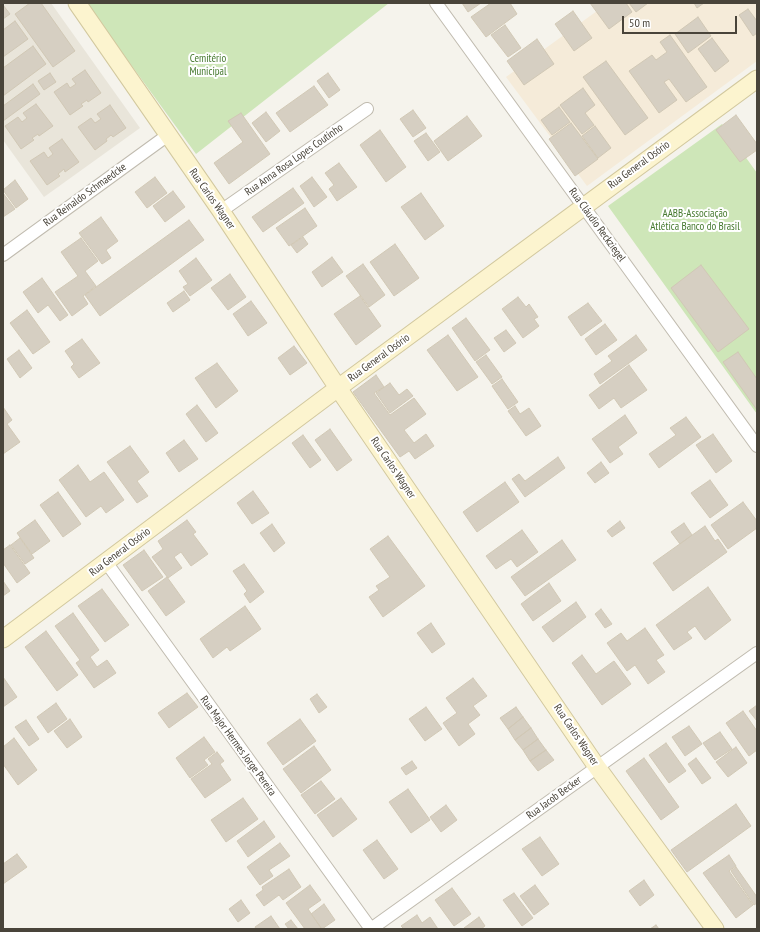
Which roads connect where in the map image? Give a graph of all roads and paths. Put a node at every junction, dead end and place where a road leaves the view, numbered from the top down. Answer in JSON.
{"nodes":[{"id":1,"x":77,"y":3,"type":"edge"},
{"id":2,"x":436,"y":3,"type":"edge"},
{"id":3,"x":757,"y":79,"type":"edge"},
{"id":4,"x":368,"y":108,"type":"dead end"},
{"id":5,"x":168,"y":135,"type":"junction"},
{"id":6,"x":583,"y":206,"type":"junction"},
{"id":7,"x":221,"y":211,"type":"junction"},
{"id":8,"x":3,"y":255,"type":"edge"},
{"id":9,"x":338,"y":388,"type":"junction"},
{"id":10,"x":757,"y":446,"type":"edge"},
{"id":11,"x":106,"y":562,"type":"junction"},
{"id":12,"x":3,"y":639,"type":"edge"},
{"id":13,"x":757,"y":653,"type":"edge"},
{"id":14,"x":597,"y":766,"type":"junction"},
{"id":15,"x":371,"y":929,"type":"edge"},
{"id":16,"x":715,"y":929,"type":"edge"}],
"edges":[{"from":1,"to":5,"type":"main road","name":"Rua Carlos Wagner"},
{"from":2,"to":6,"type":"street","name":"Rua Cláudio Reckziegel"},
{"from":3,"to":6,"type":"main road","name":"Rua General Osório"},
{"from":4,"to":7,"type":"street","name":"Rua Anna Rosa Lopes Coutinho"},
{"from":5,"to":7,"type":"main road","name":"Rua Carlos Wagner"},
{"from":5,"to":8,"type":"street","name":"Rua Reinaldo Schmaedcke"},
{"from":6,"to":9,"type":"main road","name":"Rua General Osório"},
{"from":6,"to":10,"type":"street","name":"Rua Cláudio Reckziegel"},
{"from":7,"to":9,"type":"main road","name":"Rua Carlos Wagner"},
{"from":9,"to":11,"type":"main road","name":"Rua General Osório"},
{"from":9,"to":14,"type":"main road","name":"Rua Carlos Wagner"},
{"from":11,"to":12,"type":"main road","name":"Rua General Osório"},
{"from":11,"to":15,"type":"street","name":"Rua Major Hermes Jorge Pereira"},
{"from":13,"to":14,"type":"street","name":"Rua Jacob Becker"},
{"from":14,"to":15,"type":"street","name":"Rua Jacob Becker"},
{"from":14,"to":16,"type":"main road","name":"Rua Carlos Wagner"}]}
